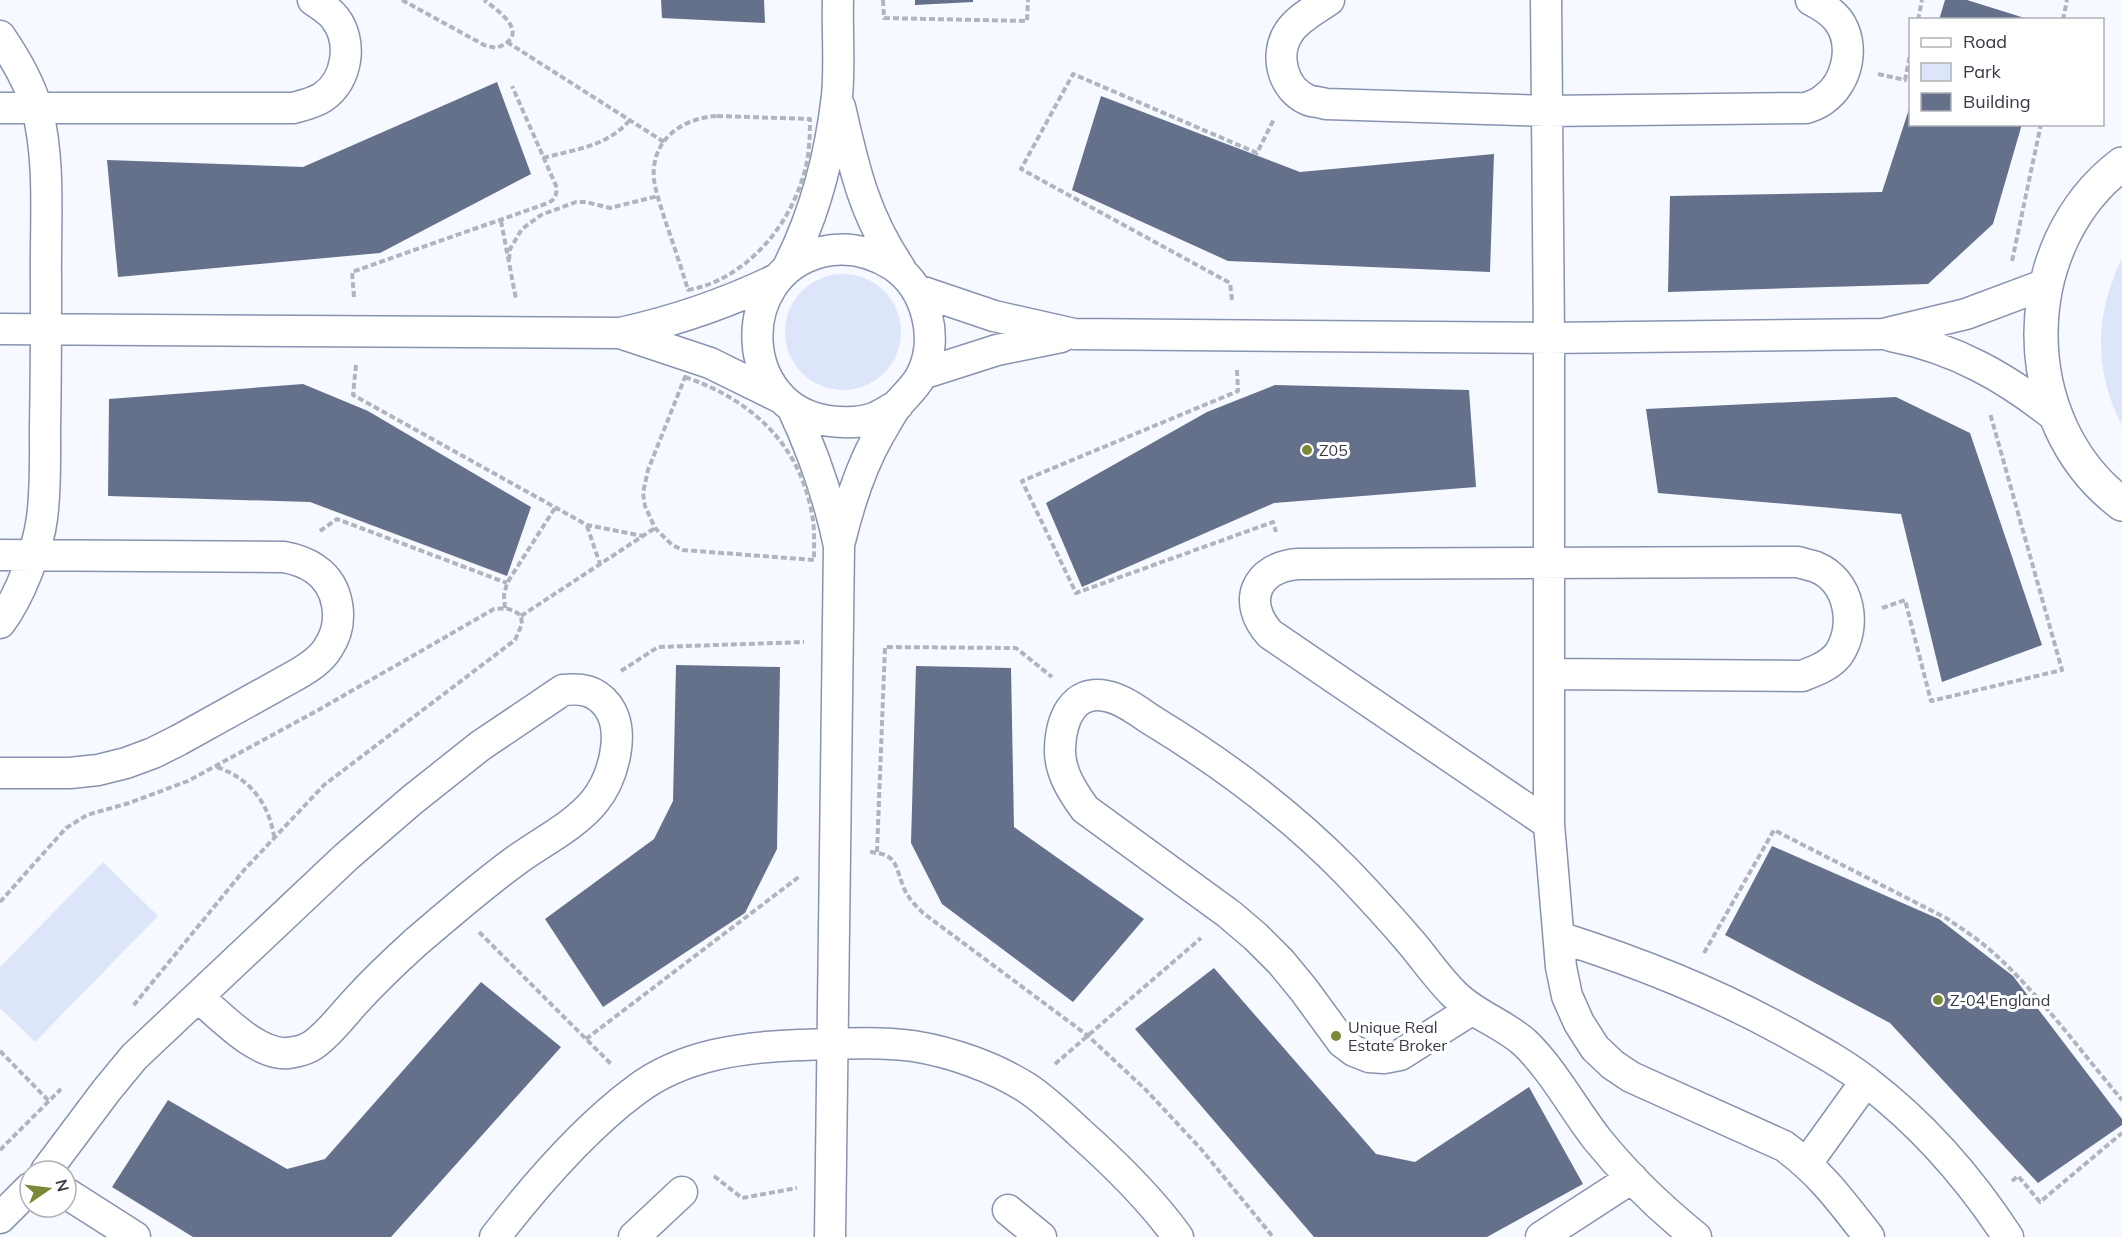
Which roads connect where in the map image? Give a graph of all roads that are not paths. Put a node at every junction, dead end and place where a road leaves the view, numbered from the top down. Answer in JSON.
{"nodes":[{"id":1,"x":313,"y":0,"type":"edge"},
{"id":2,"x":838,"y":0,"type":"edge"},
{"id":3,"x":1329,"y":0,"type":"edge"},
{"id":4,"x":1545,"y":0,"type":"edge"},
{"id":5,"x":1811,"y":0,"type":"edge"},
{"id":6,"x":0,"y":36,"type":"edge"},
{"id":7,"x":837,"y":95,"type":"junction"},
{"id":8,"x":0,"y":108,"type":"edge"},
{"id":9,"x":37,"y":108,"type":"junction"},
{"id":10,"x":1546,"y":111,"type":"junction"},
{"id":11,"x":2122,"y":164,"type":"edge"},
{"id":12,"x":782,"y":273,"type":"junction"},
{"id":13,"x":910,"y":281,"type":"junction"},
{"id":14,"x":2046,"y":284,"type":"junction"},
{"id":15,"x":0,"y":329,"type":"edge"},
{"id":16,"x":46,"y":329,"type":"junction"},
{"id":17,"x":620,"y":333,"type":"junction"},
{"id":18,"x":1074,"y":334,"type":"junction"},
{"id":19,"x":1883,"y":334,"type":"junction"},
{"id":20,"x":1549,"y":338,"type":"junction"},
{"id":21,"x":922,"y":374,"type":"junction"},
{"id":22,"x":788,"y":403,"type":"junction"},
{"id":23,"x":898,"y":405,"type":"junction"},
{"id":24,"x":2057,"y":418,"type":"junction"},
{"id":25,"x":2122,"y":504,"type":"edge"},
{"id":26,"x":839,"y":546,"type":"junction"},
{"id":27,"x":32,"y":554,"type":"junction"},
{"id":28,"x":0,"y":555,"type":"edge"},
{"id":29,"x":1549,"y":562,"type":"junction"},
{"id":30,"x":0,"y":623,"type":"edge"},
{"id":31,"x":1549,"y":674,"type":"junction"},
{"id":32,"x":0,"y":773,"type":"edge"},
{"id":33,"x":1549,"y":824,"type":"junction"},
{"id":34,"x":1559,"y":937,"type":"junction"},
{"id":35,"x":198,"y":997,"type":"junction"},
{"id":36,"x":1471,"y":1010,"type":"junction"},
{"id":37,"x":832,"y":1044,"type":"junction"},
{"id":38,"x":1866,"y":1081,"type":"junction"},
{"id":39,"x":55,"y":1159,"type":"edge"},
{"id":40,"x":1807,"y":1163,"type":"junction"},
{"id":41,"x":1632,"y":1178,"type":"junction"},
{"id":42,"x":682,"y":1192,"type":"road end"},
{"id":43,"x":18,"y":1200,"type":"edge"},
{"id":44,"x":78,"y":1201,"type":"edge"},
{"id":45,"x":1008,"y":1210,"type":"dead end"},
{"id":46,"x":0,"y":1218,"type":"edge"},
{"id":47,"x":135,"y":1237,"type":"edge"},
{"id":48,"x":495,"y":1237,"type":"edge"},
{"id":49,"x":634,"y":1237,"type":"edge"},
{"id":50,"x":830,"y":1237,"type":"edge"},
{"id":51,"x":1041,"y":1237,"type":"edge"},
{"id":52,"x":1178,"y":1237,"type":"edge"},
{"id":53,"x":1541,"y":1237,"type":"edge"},
{"id":54,"x":1696,"y":1237,"type":"edge"},
{"id":55,"x":1869,"y":1237,"type":"edge"},
{"id":56,"x":2008,"y":1237,"type":"edge"}],
"edges":[{"from":1,"to":9,"type":"street"},
{"from":2,"to":7,"type":"street"},
{"from":3,"to":10,"type":"street"},
{"from":4,"to":10,"type":"street"},
{"from":5,"to":10,"type":"street"},
{"from":6,"to":9,"type":"street"},
{"from":7,"to":12,"type":"street"},
{"from":7,"to":13,"type":"street"},
{"from":8,"to":9,"type":"street"},
{"from":9,"to":16,"type":"street"},
{"from":10,"to":20,"type":"street"},
{"from":11,"to":14,"type":"street"},
{"from":12,"to":13,"type":"street"},
{"from":12,"to":17,"type":"street"},
{"from":12,"to":22,"type":"street"},
{"from":13,"to":18,"type":"street"},
{"from":13,"to":21,"type":"street"},
{"from":14,"to":19,"type":"street"},
{"from":14,"to":24,"type":"street"},
{"from":15,"to":16,"type":"street"},
{"from":16,"to":17,"type":"street"},
{"from":16,"to":27,"type":"street"},
{"from":17,"to":22,"type":"street"},
{"from":18,"to":20,"type":"street"},
{"from":18,"to":21,"type":"street"},
{"from":19,"to":20,"type":"street"},
{"from":19,"to":24,"type":"street"},
{"from":20,"to":29,"type":"street"},
{"from":21,"to":23,"type":"street"},
{"from":22,"to":23,"type":"street"},
{"from":22,"to":26,"type":"street"},
{"from":23,"to":26,"type":"street"},
{"from":24,"to":25,"type":"street"},
{"from":26,"to":37,"type":"street"},
{"from":27,"to":28,"type":"street"},
{"from":27,"to":30,"type":"street"},
{"from":27,"to":32,"type":"street"},
{"from":29,"to":31,"type":"street"},
{"from":29,"to":31,"type":"street"},
{"from":29,"to":33,"type":"street"},
{"from":31,"to":33,"type":"street"},
{"from":33,"to":34,"type":"street"},
{"from":34,"to":38,"type":"street"},
{"from":34,"to":40,"type":"street"},
{"from":35,"to":35,"type":"street"},
{"from":35,"to":39,"type":"street"},
{"from":36,"to":36,"type":"street"},
{"from":36,"to":41,"type":"street"},
{"from":37,"to":48,"type":"street"},
{"from":37,"to":50,"type":"street"},
{"from":37,"to":52,"type":"street"},
{"from":38,"to":40,"type":"street"},
{"from":38,"to":56,"type":"street"},
{"from":40,"to":55,"type":"street"},
{"from":41,"to":53,"type":"street"},
{"from":41,"to":54,"type":"street"},
{"from":42,"to":49,"type":"street"},
{"from":43,"to":46,"type":"street"},
{"from":44,"to":47,"type":"street"},
{"from":45,"to":51,"type":"street"}]}
